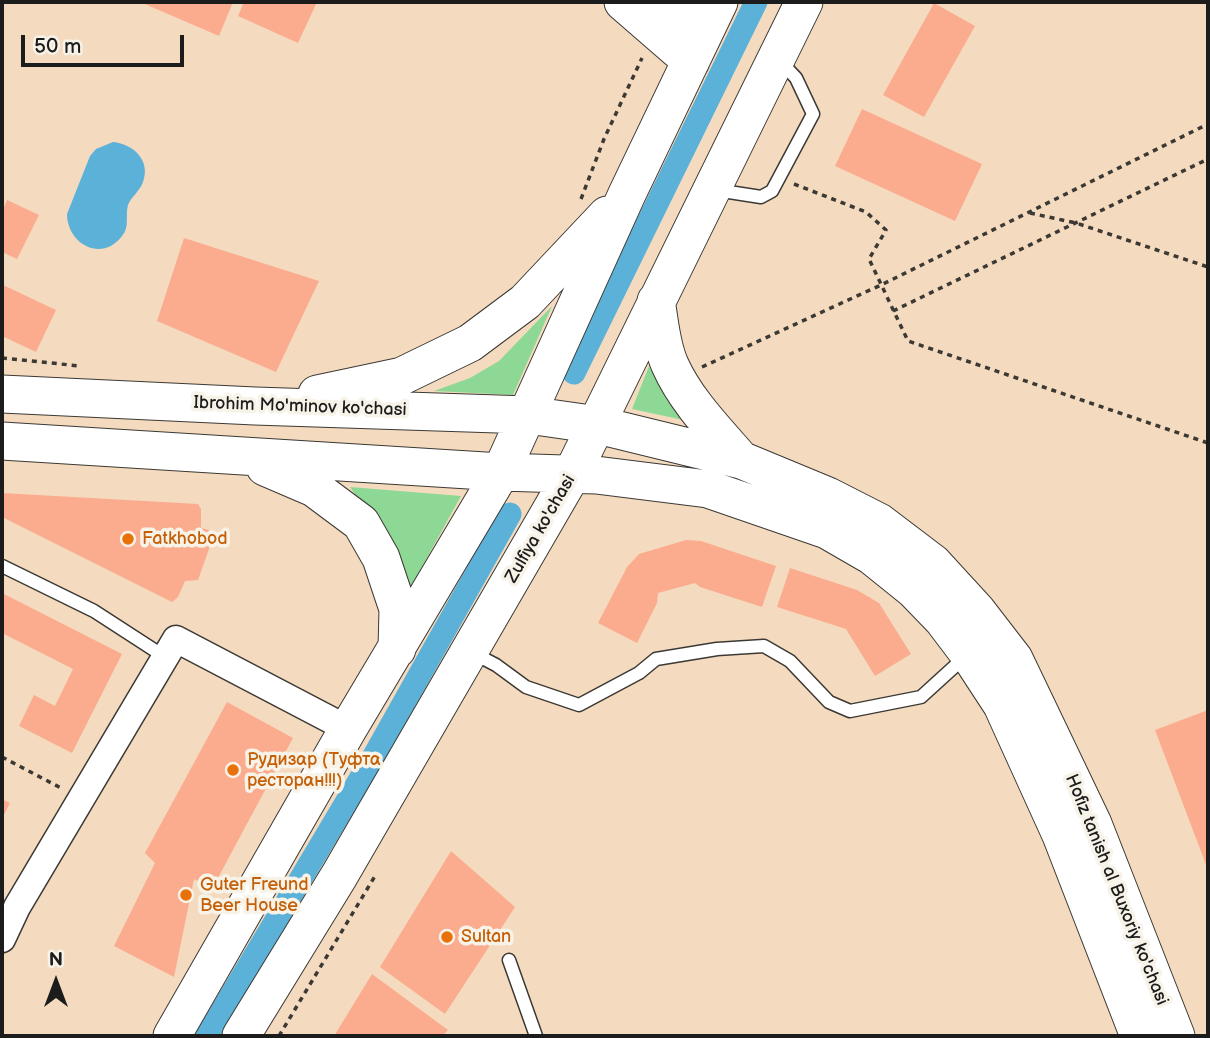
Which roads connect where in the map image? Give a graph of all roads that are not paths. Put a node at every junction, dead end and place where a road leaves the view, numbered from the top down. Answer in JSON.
{"nodes":[{"id":1,"x":623,"y":2,"type":"edge"},
{"id":2,"x":804,"y":2,"type":"edge"},
{"id":3,"x":663,"y":15,"type":"edge"},
{"id":4,"x":705,"y":32,"type":"edge"},
{"id":5,"x":777,"y":58,"type":"junction"},
{"id":6,"x":712,"y":189,"type":"junction"},
{"id":7,"x":627,"y":194,"type":"junction"},
{"id":8,"x":656,"y":301,"type":"junction"},
{"id":9,"x":2,"y":394,"type":"edge"},
{"id":10,"x":255,"y":406,"type":"junction"},
{"id":11,"x":528,"y":415,"type":"junction"},
{"id":12,"x":598,"y":425,"type":"junction"},
{"id":13,"x":2,"y":442,"type":"edge"},
{"id":14,"x":239,"y":455,"type":"junction"},
{"id":15,"x":741,"y":460,"type":"junction"},
{"id":16,"x":501,"y":472,"type":"junction"},
{"id":17,"x":572,"y":474,"type":"junction"},
{"id":18,"x":2,"y":566,"type":"edge"},
{"id":19,"x":397,"y":651,"type":"junction"},
{"id":20,"x":470,"y":652,"type":"junction"},
{"id":21,"x":968,"y":653,"type":"junction"},
{"id":22,"x":165,"y":657,"type":"junction"},
{"id":23,"x":348,"y":729,"type":"junction"},
{"id":24,"x":9,"y":903,"type":"edge"},
{"id":25,"x":2,"y":939,"type":"edge"},
{"id":26,"x":509,"y":960,"type":"dead end"},
{"id":27,"x":172,"y":1036,"type":"edge"},
{"id":28,"x":240,"y":1036,"type":"edge"},
{"id":29,"x":536,"y":1036,"type":"edge"},
{"id":30,"x":1139,"y":1036,"type":"edge"},
{"id":31,"x":1176,"y":1036,"type":"edge"}],
"edges":[{"from":1,"to":3,"type":"main road"},
{"from":2,"to":5,"type":"main road","name":"Zulfiya ko'chasi"},
{"from":3,"to":4,"type":"main road"},
{"from":4,"to":7,"type":"main road"},
{"from":5,"to":6,"type":"main road","name":"Zulfiya ko'chasi"},
{"from":5,"to":6,"type":"lane"},
{"from":6,"to":8,"type":"main road","name":"Zulfiya ko'chasi"},
{"from":7,"to":10,"type":"main road"},
{"from":7,"to":11,"type":"main road"},
{"from":8,"to":12,"type":"main road","name":"Zulfiya ko'chasi"},
{"from":8,"to":15,"type":"main road"},
{"from":9,"to":10,"type":"main road","name":"Ibrohim Mo'minov ko'chasi"},
{"from":10,"to":11,"type":"main road","name":"Ibrohim Mo'minov ko'chasi"},
{"from":11,"to":12,"type":"main road","name":"Ibrohim Mo'minov ko'chasi"},
{"from":11,"to":16,"type":"main road"},
{"from":12,"to":15,"type":"main road","name":"Hofiz tanish al Buxoriy ko'chasi"},
{"from":12,"to":17,"type":"main road","name":"Zulfiya ko'chasi"},
{"from":13,"to":14,"type":"main road"},
{"from":14,"to":16,"type":"main road"},
{"from":14,"to":19,"type":"main road"},
{"from":15,"to":31,"type":"main road","name":"Hofiz tanish al Buxoriy ko'chasi"},
{"from":16,"to":17,"type":"main road"},
{"from":16,"to":19,"type":"main road"},
{"from":17,"to":20,"type":"main road","name":"Zulfiya ko'chasi"},
{"from":17,"to":21,"type":"main road","name":"Hofiz tanish al Buxoriy ko'chasi"},
{"from":18,"to":22,"type":"lane"},
{"from":19,"to":23,"type":"main road"},
{"from":20,"to":21,"type":"lane"},
{"from":20,"to":28,"type":"main road","name":"Zulfiya ko'chasi"},
{"from":21,"to":30,"type":"main road","name":"Hofiz tanish al Buxoriy ko'chasi"},
{"from":22,"to":23,"type":"street"},
{"from":22,"to":24,"type":"street"},
{"from":23,"to":27,"type":"main road"},
{"from":24,"to":25,"type":"street"},
{"from":26,"to":29,"type":"lane"}]}
